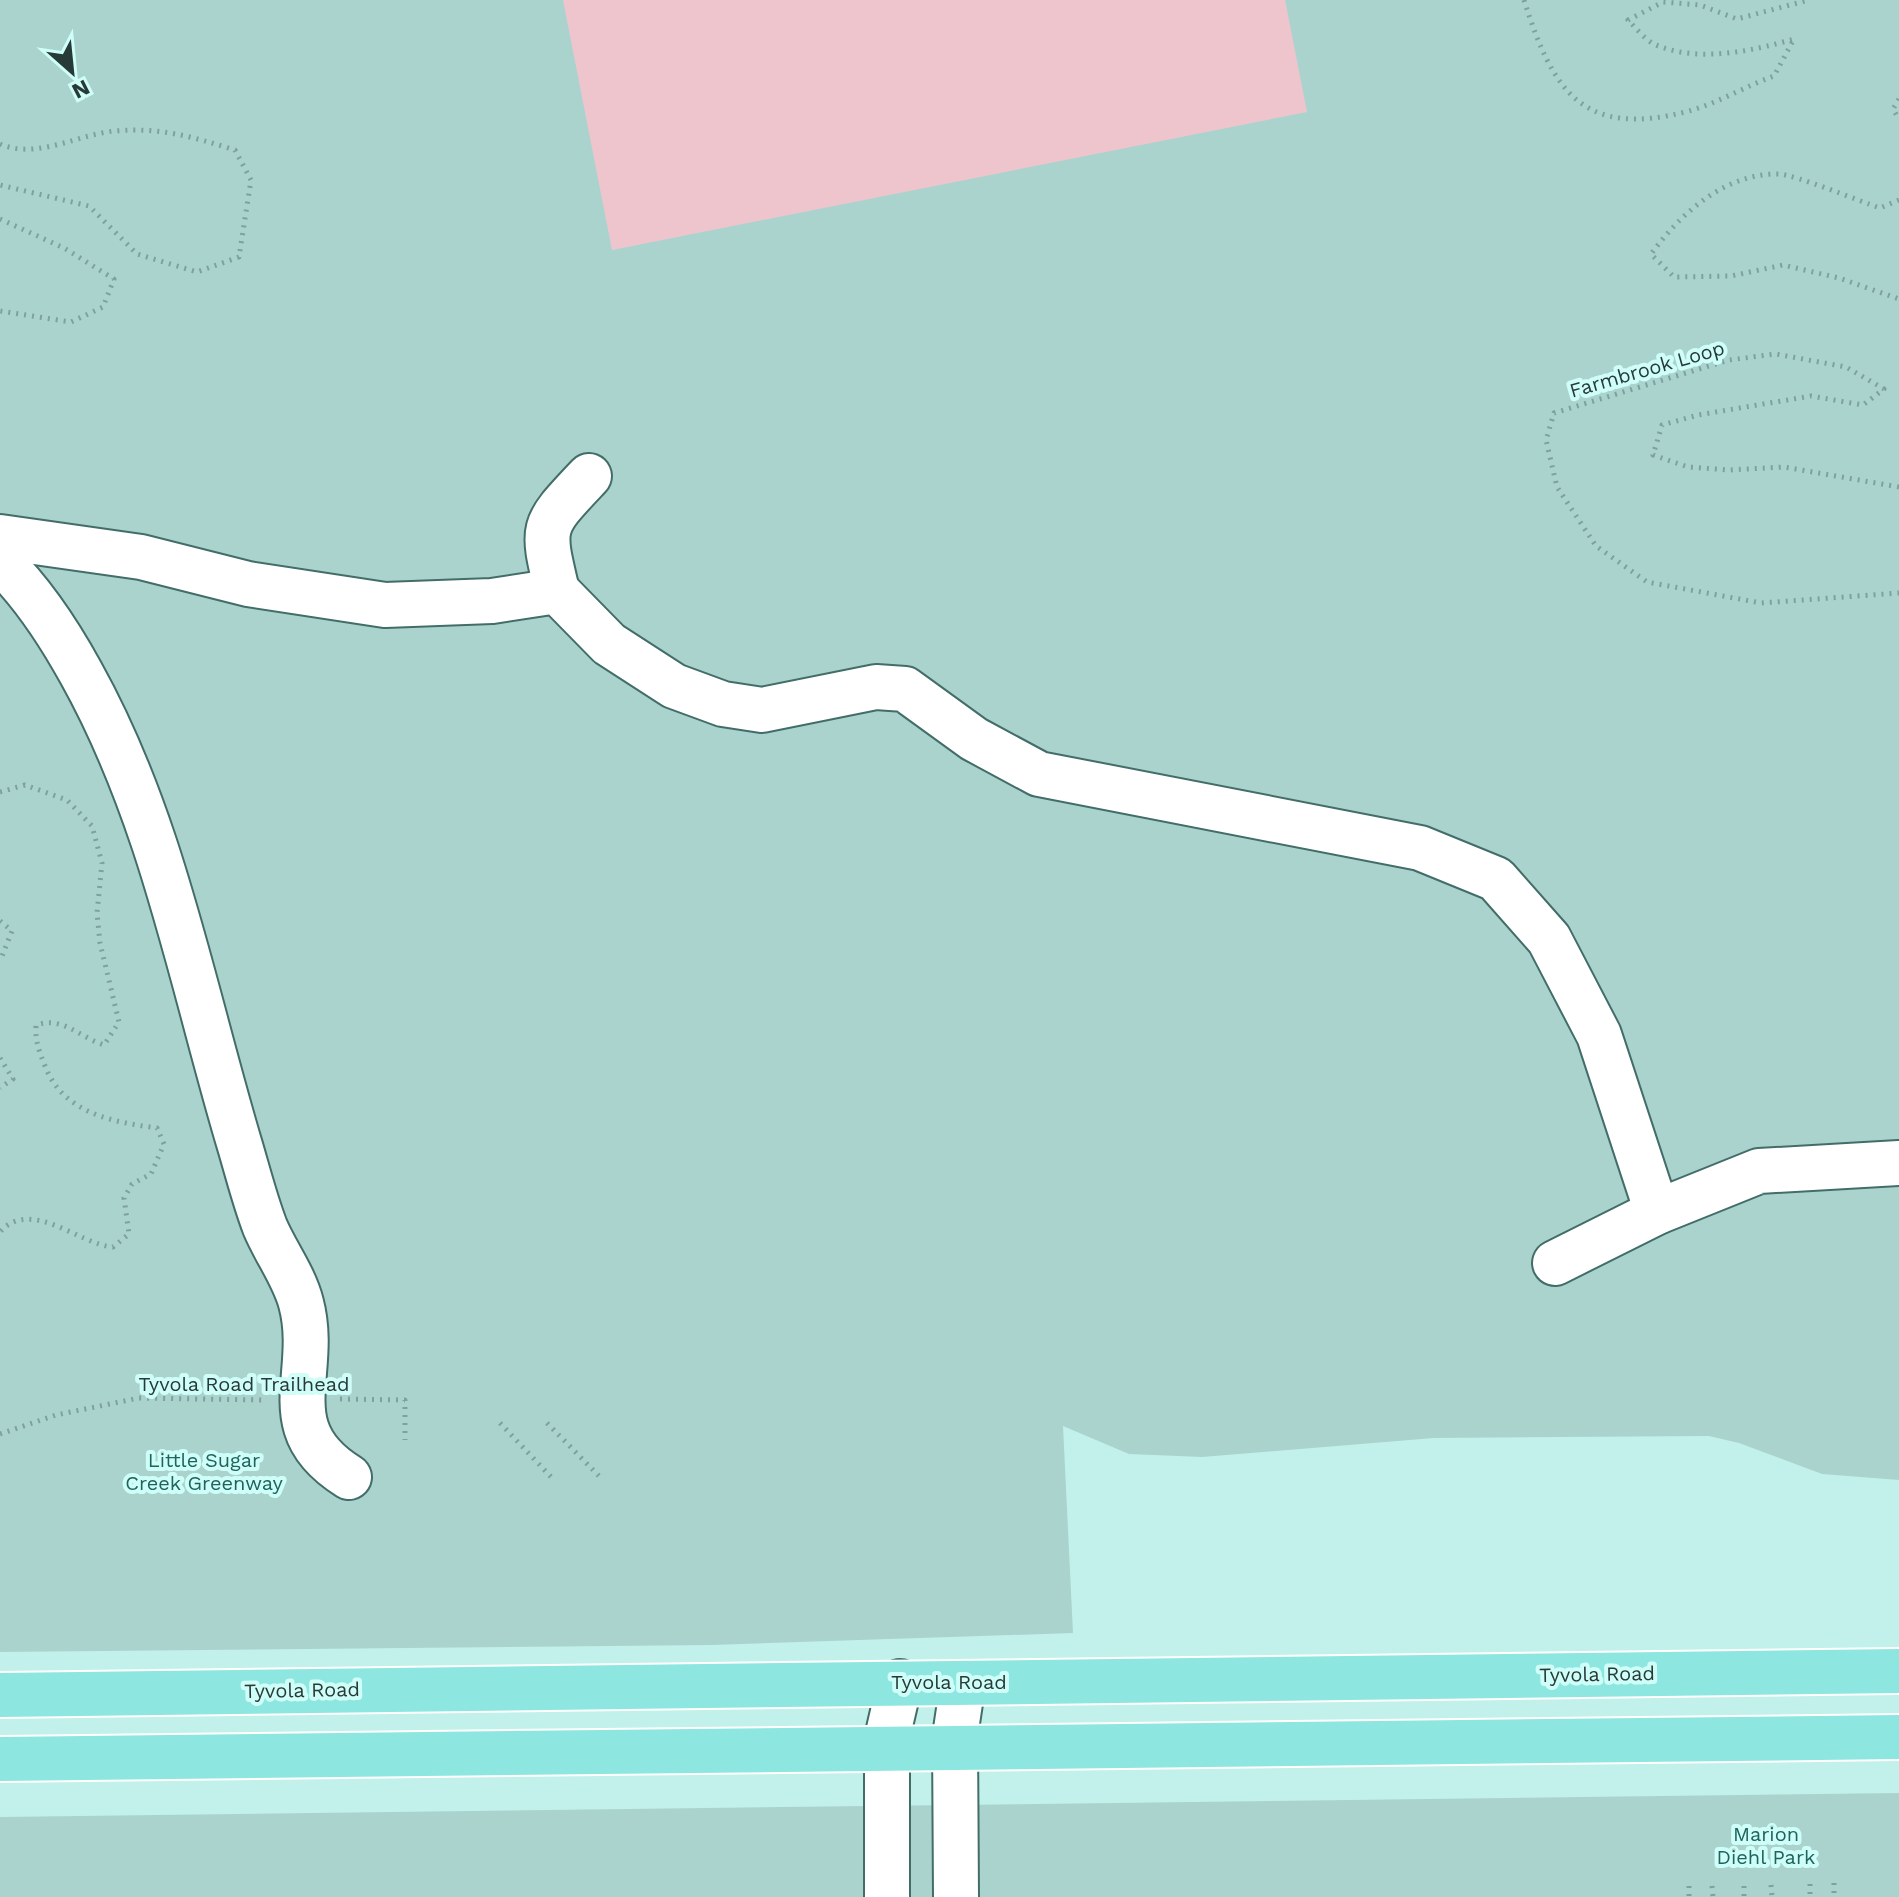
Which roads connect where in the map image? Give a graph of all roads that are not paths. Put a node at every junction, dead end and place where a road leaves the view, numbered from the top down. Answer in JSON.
{"nodes":[{"id":1,"x":589,"y":476,"type":"dead end"},
{"id":2,"x":0,"y":537,"type":"edge"},
{"id":3,"x":0,"y":561,"type":"edge"},
{"id":4,"x":557,"y":591,"type":"junction"},
{"id":5,"x":1899,"y":1163,"type":"edge"},
{"id":6,"x":1657,"y":1212,"type":"junction"},
{"id":7,"x":1555,"y":1263,"type":"dead end"},
{"id":8,"x":349,"y":1477,"type":"dead end"},
{"id":9,"x":1899,"y":1671,"type":"edge"},
{"id":10,"x":900,"y":1682,"type":"junction"},
{"id":11,"x":963,"y":1683,"type":"junction"},
{"id":12,"x":0,"y":1695,"type":"edge"},
{"id":13,"x":1899,"y":1737,"type":"edge"},
{"id":14,"x":887,"y":1747,"type":"junction"},
{"id":15,"x":955,"y":1747,"type":"junction"},
{"id":16,"x":0,"y":1759,"type":"edge"},
{"id":17,"x":887,"y":1897,"type":"edge"},
{"id":18,"x":956,"y":1897,"type":"edge"}],
"edges":[{"from":1,"to":4,"type":"lane"},
{"from":2,"to":4,"type":"lane"},
{"from":3,"to":8,"type":"lane"},
{"from":4,"to":6,"type":"lane"},
{"from":5,"to":6,"type":"lane"},
{"from":6,"to":7,"type":"lane"},
{"from":9,"to":11,"type":"main road","name":"Tyvola Road"},
{"from":10,"to":11,"type":"main road","name":"Tyvola Road"},
{"from":10,"to":12,"type":"main road","name":"Tyvola Road"},
{"from":10,"to":14,"type":"lane"},
{"from":11,"to":15,"type":"lane"},
{"from":13,"to":15,"type":"main road"},
{"from":14,"to":15,"type":"main road"},
{"from":14,"to":16,"type":"main road"},
{"from":14,"to":17,"type":"lane"},
{"from":15,"to":18,"type":"lane"}]}
